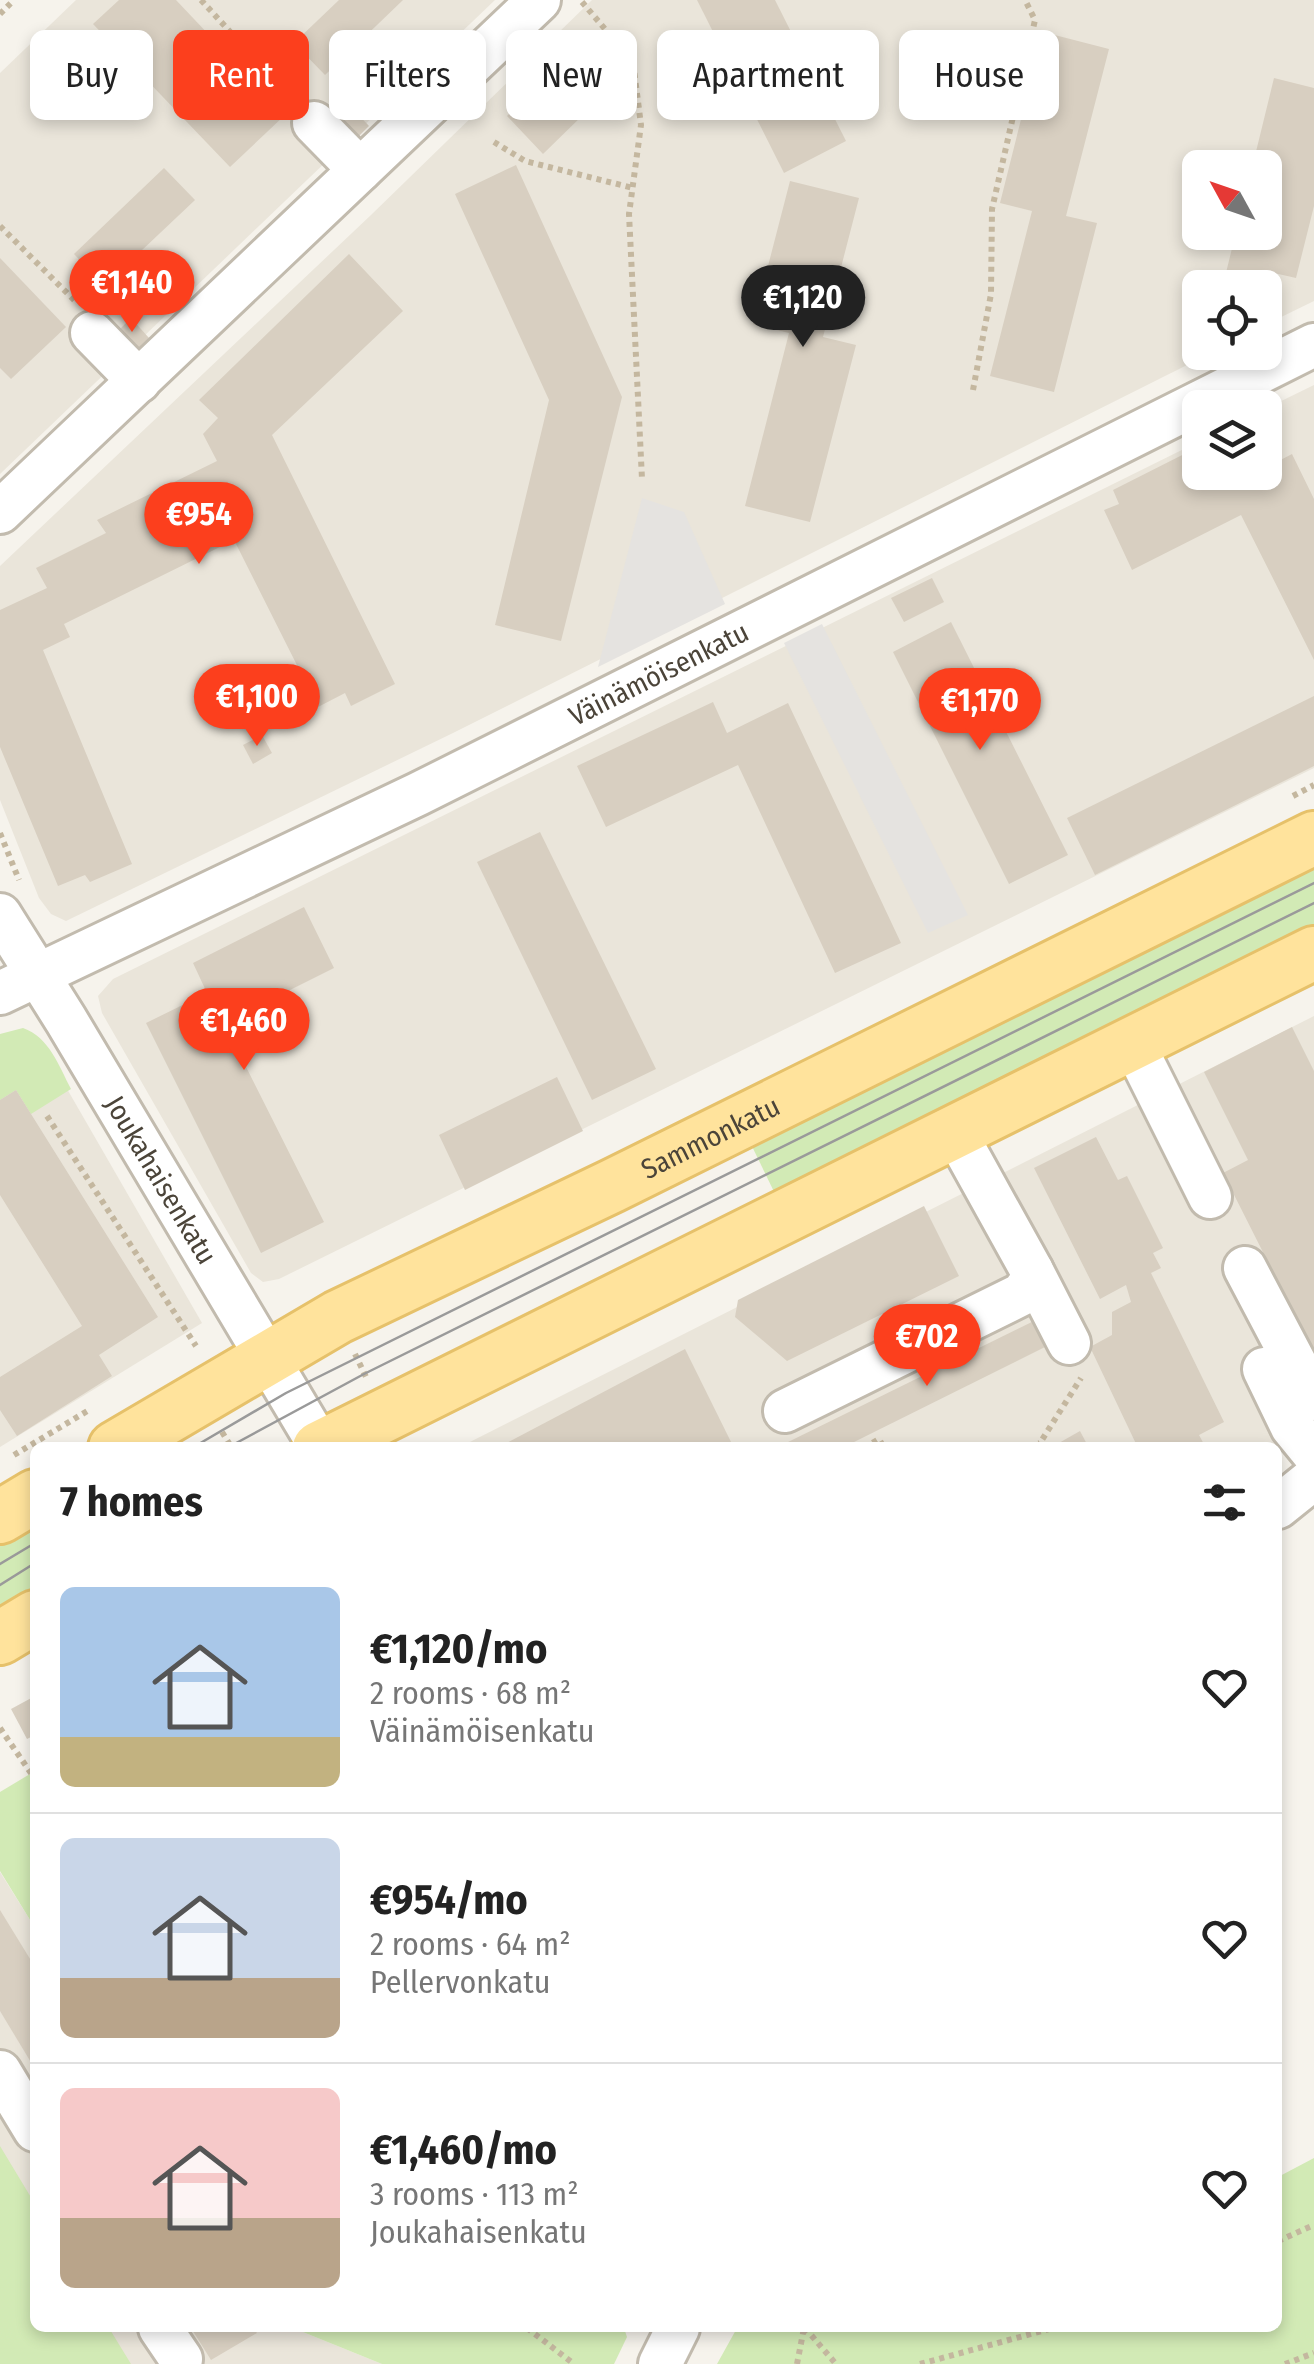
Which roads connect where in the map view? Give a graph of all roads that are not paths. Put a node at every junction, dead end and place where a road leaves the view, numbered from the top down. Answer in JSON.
{"nodes":[{"id":1,"x":538,"y":0,"type":"edge"},
{"id":2,"x":314,"y":123,"type":"road end"},
{"id":3,"x":360,"y":170,"type":"junction"},
{"id":4,"x":92,"y":334,"type":"road end"},
{"id":5,"x":1314,"y":345,"type":"edge"},
{"id":6,"x":139,"y":380,"type":"junction"},
{"id":7,"x":0,"y":512,"type":"edge"},
{"id":8,"x":1314,"y":838,"type":"edge"},
{"id":9,"x":12,"y":905,"type":"edge"},
{"id":10,"x":1314,"y":953,"type":"edge"},
{"id":11,"x":19,"y":985,"type":"edge"},
{"id":12,"x":1133,"y":1043,"type":"junction"},
{"id":13,"x":955,"y":1132,"type":"junction"},
{"id":14,"x":1210,"y":1197,"type":"dead end"},
{"id":15,"x":1245,"y":1268,"type":"dead end"},
{"id":16,"x":1032,"y":1271,"type":"junction"},
{"id":17,"x":265,"y":1357,"type":"junction"},
{"id":18,"x":1078,"y":1357,"type":"road end"},
{"id":19,"x":1264,"y":1369,"type":"dead end"},
{"id":20,"x":1314,"y":1399,"type":"edge"},
{"id":21,"x":785,"y":1411,"type":"dead end"},
{"id":22,"x":125,"y":1442,"type":"edge"},
{"id":23,"x":317,"y":1442,"type":"edge"},
{"id":24,"x":329,"y":1442,"type":"edge"},
{"id":25,"x":1314,"y":1454,"type":"edge"},
{"id":26,"x":1314,"y":1478,"type":"edge"},
{"id":27,"x":30,"y":1499,"type":"edge"},
{"id":28,"x":1282,"y":1504,"type":"edge"},
{"id":29,"x":0,"y":1517,"type":"edge"},
{"id":30,"x":30,"y":1619,"type":"edge"},
{"id":31,"x":0,"y":1638,"type":"edge"},
{"id":32,"x":0,"y":2072,"type":"edge"},
{"id":33,"x":30,"y":2122,"type":"edge"},
{"id":34,"x":676,"y":2332,"type":"edge"},
{"id":35,"x":660,"y":2364,"type":"edge"}],
"edges":[{"from":1,"to":3,"type":"street"},
{"from":2,"to":3,"type":"street"},
{"from":3,"to":6,"type":"street"},
{"from":4,"to":6,"type":"street"},
{"from":5,"to":11,"type":"street","name":"Väinämöisenkatu"},
{"from":6,"to":7,"type":"street"},
{"from":8,"to":17,"type":"main road","name":"Sammonkatu"},
{"from":9,"to":11,"type":"street","name":"Joukahaisenkatu"},
{"from":10,"to":12,"type":"main road"},
{"from":11,"to":17,"type":"street","name":"Joukahaisenkatu"},
{"from":12,"to":13,"type":"main road"},
{"from":12,"to":14,"type":"street"},
{"from":13,"to":16,"type":"street"},
{"from":13,"to":24,"type":"main road"},
{"from":15,"to":20,"type":"street"},
{"from":16,"to":18,"type":"street"},
{"from":16,"to":21,"type":"street"},
{"from":17,"to":22,"type":"main road","name":"Sammonkatu"},
{"from":17,"to":23,"type":"street","name":"Joukahaisenkatu"},
{"from":19,"to":25,"type":"street"},
{"from":26,"to":28,"type":"street"},
{"from":27,"to":29,"type":"main road"},
{"from":30,"to":31,"type":"main road"},
{"from":32,"to":33,"type":"street"},
{"from":34,"to":35,"type":"street"}]}
